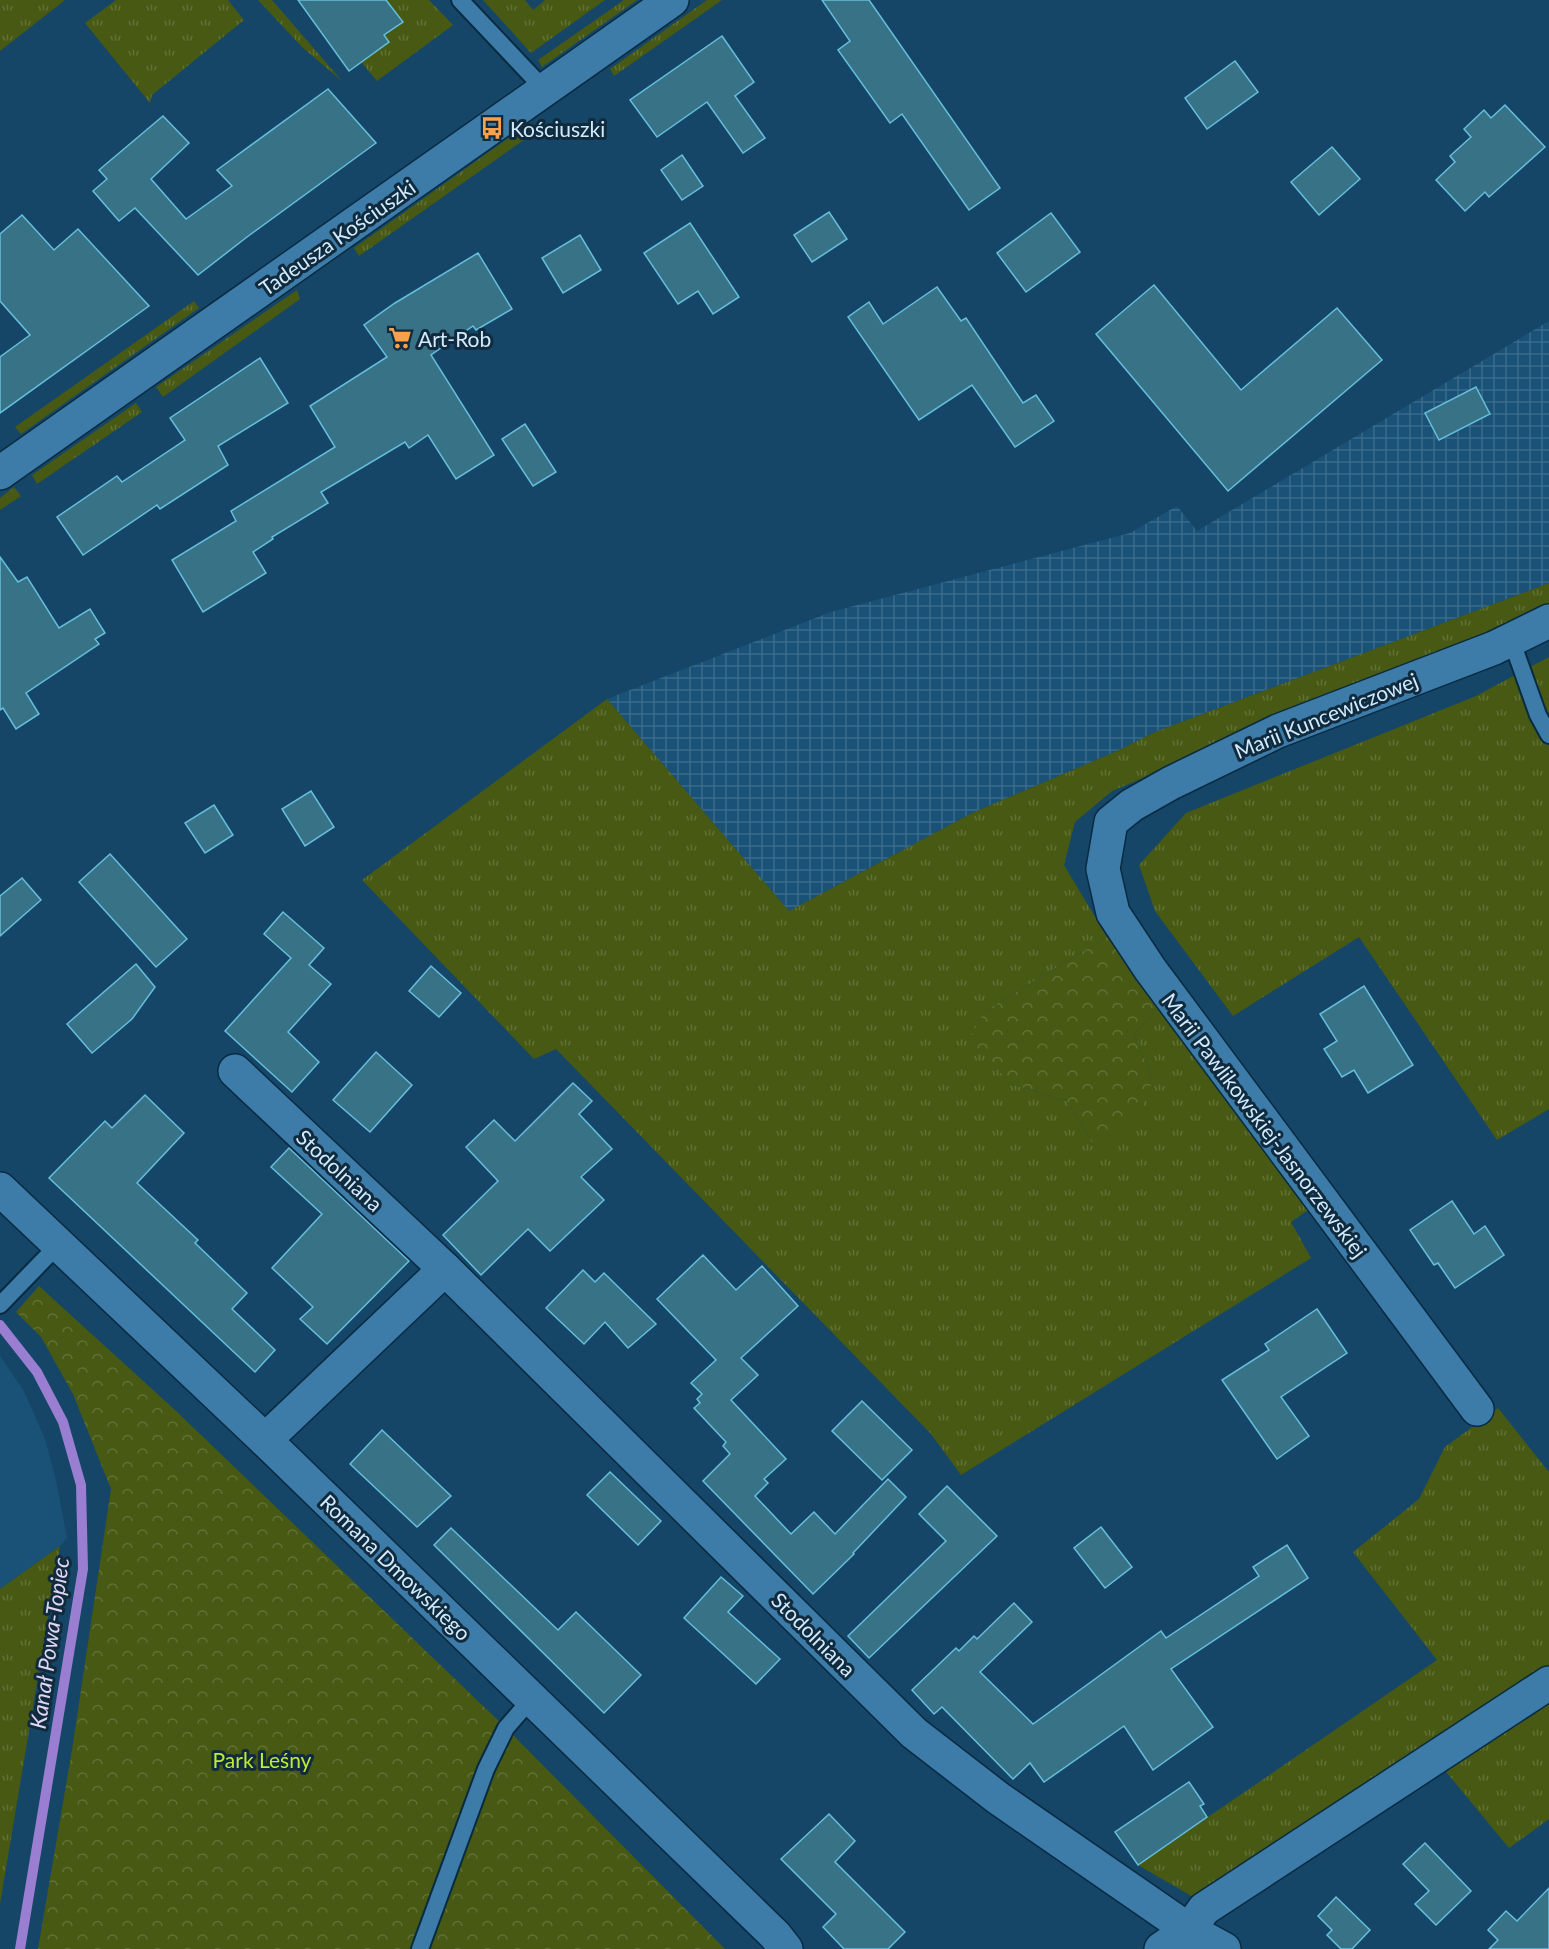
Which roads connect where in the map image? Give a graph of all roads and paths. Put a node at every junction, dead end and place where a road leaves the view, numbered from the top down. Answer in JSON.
{"nodes":[{"id":1,"x":460,"y":0,"type":"edge"},
{"id":2,"x":672,"y":0,"type":"edge"},
{"id":3,"x":545,"y":90,"type":"junction"},
{"id":4,"x":0,"y":472,"type":"edge"},
{"id":5,"x":1549,"y":621,"type":"edge"},
{"id":6,"x":1511,"y":639,"type":"junction"},
{"id":7,"x":1549,"y":735,"type":"edge"},
{"id":8,"x":1111,"y":822,"type":"joint"},
{"id":9,"x":235,"y":1071,"type":"dead end"},
{"id":10,"x":0,"y":1189,"type":"edge"},
{"id":11,"x":58,"y":1245,"type":"junction"},
{"id":12,"x":446,"y":1269,"type":"junction"},
{"id":13,"x":0,"y":1305,"type":"edge"},
{"id":14,"x":1477,"y":1409,"type":"dead end"},
{"id":15,"x":265,"y":1440,"type":"junction"},
{"id":16,"x":1549,"y":1683,"type":"edge"},
{"id":17,"x":532,"y":1698,"type":"junction"},
{"id":18,"x":1190,"y":1930,"type":"junction"},
{"id":19,"x":420,"y":1949,"type":"edge"},
{"id":20,"x":786,"y":1949,"type":"edge"},
{"id":21,"x":1161,"y":1949,"type":"edge"},
{"id":22,"x":1224,"y":1949,"type":"edge"}],
"edges":[{"from":1,"to":3,"type":"lane"},
{"from":2,"to":3,"type":"street","name":"Tadeusza Kościuszki"},
{"from":3,"to":4,"type":"street","name":"Tadeusza Kościuszki"},
{"from":5,"to":6,"type":"street","name":"Marii Kuncewiczowej"},
{"from":6,"to":7,"type":"lane"},
{"from":6,"to":8,"type":"street","name":"Marii Kuncewiczowej"},
{"from":8,"to":14,"type":"street","name":"Marii Pawlikowskiej-Jasnorzewskiej"},
{"from":9,"to":12,"type":"street","name":"Stodolniana"},
{"from":10,"to":11,"type":"street","name":"Romana Dmowskiego"},
{"from":11,"to":13,"type":"lane"},
{"from":11,"to":15,"type":"street","name":"Romana Dmowskiego"},
{"from":12,"to":15,"type":"street"},
{"from":12,"to":18,"type":"street","name":"Stodolniana"},
{"from":15,"to":17,"type":"street","name":"Romana Dmowskiego"},
{"from":16,"to":18,"type":"street"},
{"from":17,"to":19,"type":"lane"},
{"from":17,"to":20,"type":"street","name":"Romana Dmowskiego"},
{"from":18,"to":21,"type":"street"},
{"from":18,"to":22,"type":"street","name":"Stodolniana"}]}
